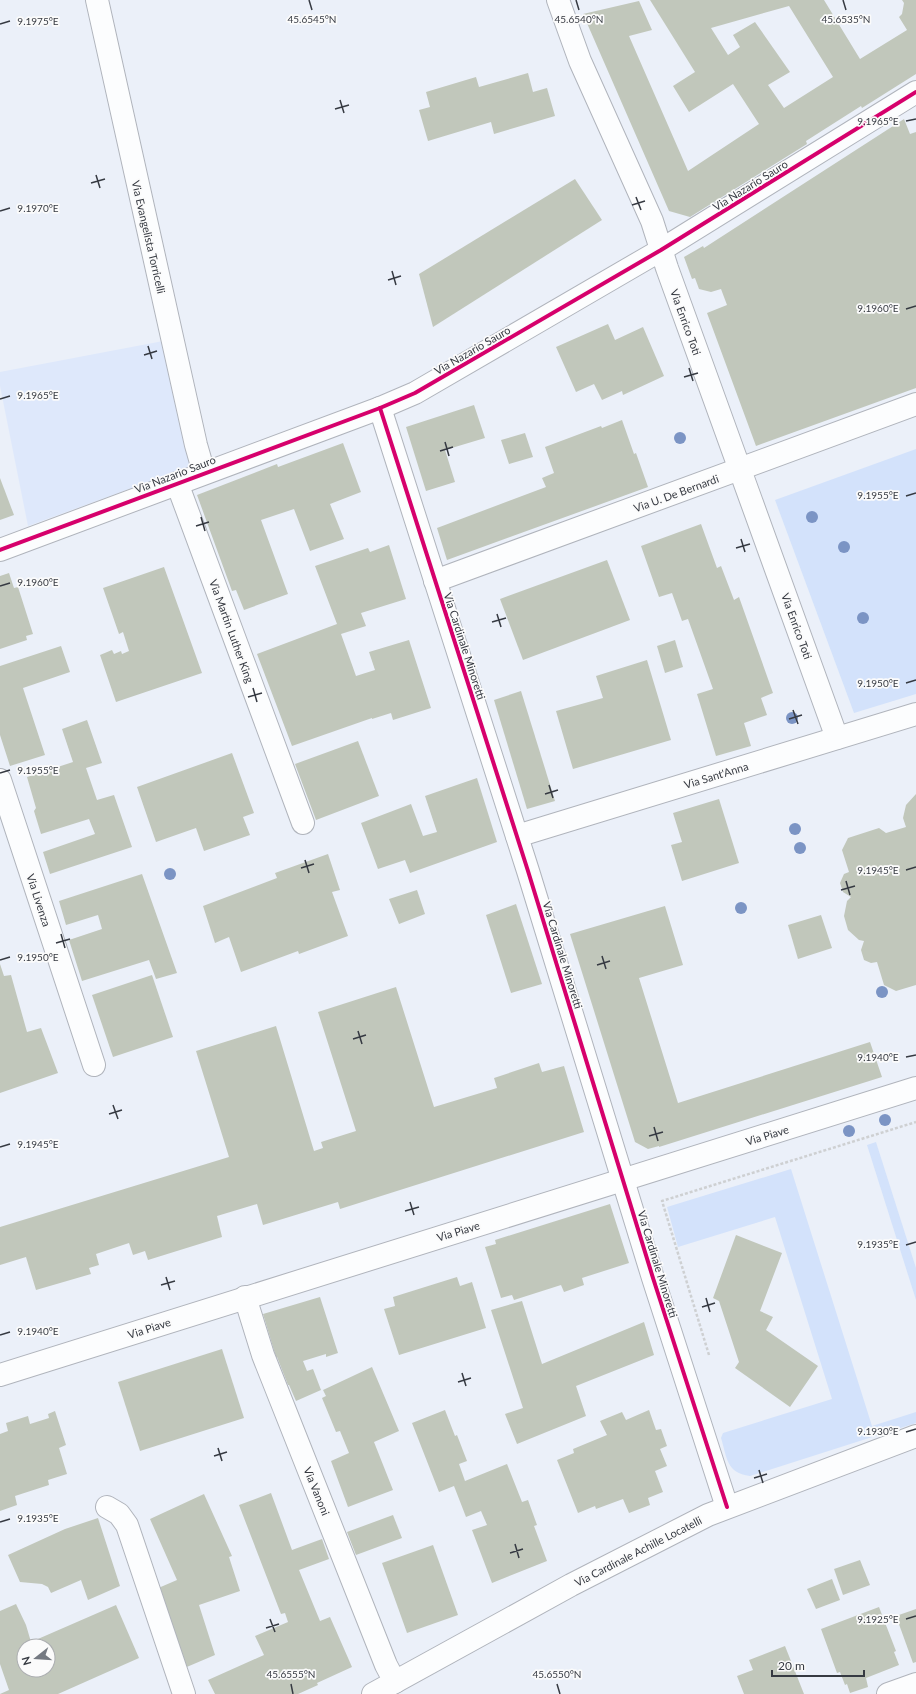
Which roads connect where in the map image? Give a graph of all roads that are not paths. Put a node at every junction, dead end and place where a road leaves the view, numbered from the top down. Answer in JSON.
{"nodes":[{"id":1,"x":97,"y":0,"type":"edge"},
{"id":2,"x":558,"y":0,"type":"edge"},
{"id":3,"x":916,"y":92,"type":"edge"},
{"id":4,"x":661,"y":250,"type":"junction"},
{"id":5,"x":916,"y":404,"type":"edge"},
{"id":6,"x":380,"y":408,"type":"junction"},
{"id":7,"x":739,"y":470,"type":"junction"},
{"id":8,"x":204,"y":473,"type":"junction"},
{"id":9,"x":177,"y":483,"type":"junction"},
{"id":10,"x":0,"y":550,"type":"edge"},
{"id":11,"x":435,"y":581,"type":"junction"},
{"id":12,"x":916,"y":714,"type":"edge"},
{"id":13,"x":837,"y":738,"type":"junction"},
{"id":14,"x":0,"y":780,"type":"edge"},
{"id":15,"x":303,"y":823,"type":"dead end"},
{"id":16,"x":516,"y":836,"type":"junction"},
{"id":17,"x":94,"y":1065,"type":"dead end"},
{"id":18,"x":916,"y":1088,"type":"edge"},
{"id":19,"x":623,"y":1180,"type":"junction"},
{"id":20,"x":245,"y":1297,"type":"junction"},
{"id":21,"x":0,"y":1375,"type":"edge"},
{"id":22,"x":916,"y":1436,"type":"edge"},
{"id":23,"x":107,"y":1507,"type":"dead end"},
{"id":24,"x":727,"y":1507,"type":"junction"},
{"id":25,"x":395,"y":1682,"type":"junction"},
{"id":26,"x":916,"y":1684,"type":"edge"},
{"id":27,"x":184,"y":1694,"type":"edge"},
{"id":28,"x":373,"y":1694,"type":"edge"},
{"id":29,"x":888,"y":1694,"type":"edge"}],
"edges":[{"from":1,"to":8,"type":"street","name":"Via Evangelista Torricelli"},
{"from":2,"to":4,"type":"street","name":"Via Enrico Toti"},
{"from":3,"to":4,"type":"street","name":"Via Nazario Sauro"},
{"from":4,"to":6,"type":"street","name":"Via Nazario Sauro"},
{"from":4,"to":7,"type":"street","name":"Via Enrico Toti"},
{"from":5,"to":7,"type":"street","name":"Via U. De Bernardi"},
{"from":6,"to":8,"type":"street","name":"Via Nazario Sauro"},
{"from":6,"to":11,"type":"street","name":"Via Cardinale Minoretti"},
{"from":7,"to":11,"type":"street","name":"Via U. De Bernardi"},
{"from":7,"to":13,"type":"street","name":"Via Enrico Toti"},
{"from":8,"to":9,"type":"street","name":"Via Nazario Sauro"},
{"from":9,"to":10,"type":"street","name":"Via Nazario Sauro"},
{"from":9,"to":15,"type":"street","name":"Via Martin Luther King"},
{"from":11,"to":16,"type":"street","name":"Via Cardinale Minoretti"},
{"from":12,"to":13,"type":"street","name":"Via Sant'Anna"},
{"from":13,"to":16,"type":"street","name":"Via Sant'Anna"},
{"from":14,"to":17,"type":"street","name":"Via Livenza"},
{"from":16,"to":19,"type":"street","name":"Via Cardinale Minoretti"},
{"from":18,"to":19,"type":"street","name":"Via Piave"},
{"from":19,"to":20,"type":"street","name":"Via Piave"},
{"from":19,"to":24,"type":"street","name":"Via Cardinale Minoretti"},
{"from":20,"to":21,"type":"street","name":"Via Piave"},
{"from":20,"to":25,"type":"street","name":"Via Vanoni"},
{"from":22,"to":24,"type":"street","name":"Via Cardinale Achille Locatelli"},
{"from":23,"to":27,"type":"street"},
{"from":24,"to":25,"type":"street","name":"Via Cardinale Achille Locatelli"},
{"from":25,"to":28,"type":"street","name":"Via Cardinale Achille Locatelli"},
{"from":26,"to":29,"type":"street"}]}
